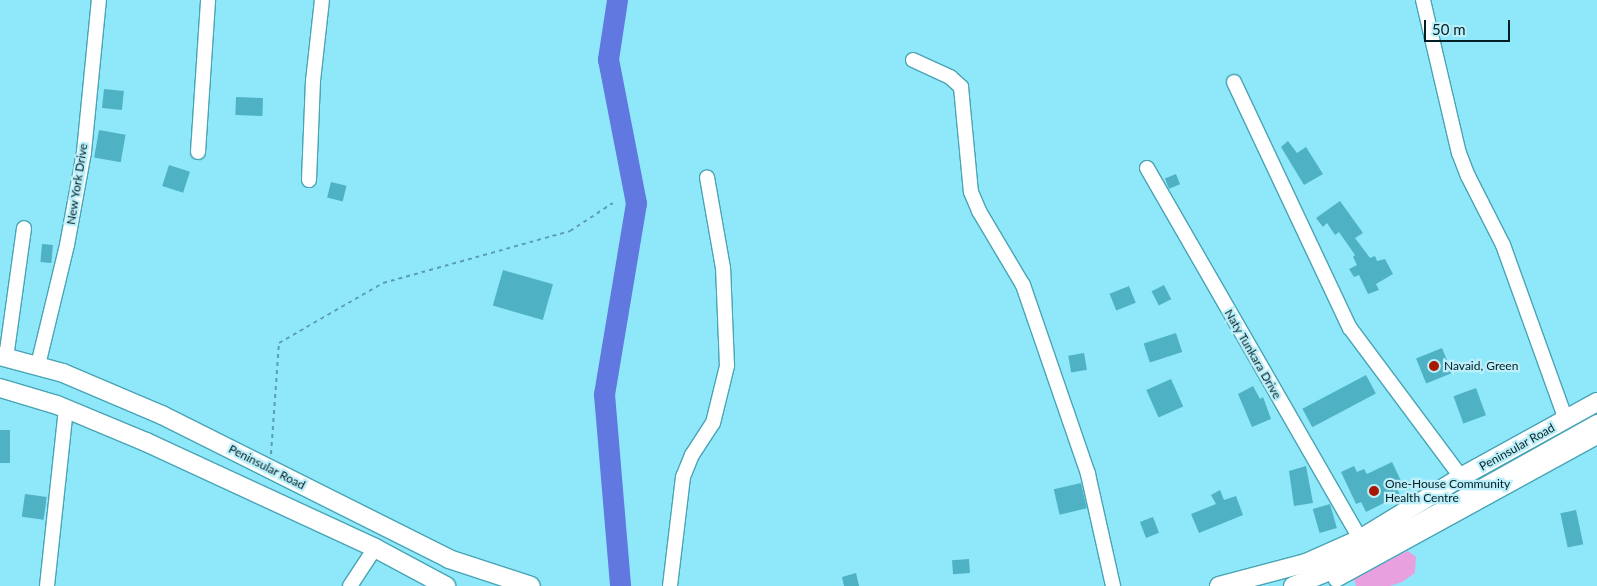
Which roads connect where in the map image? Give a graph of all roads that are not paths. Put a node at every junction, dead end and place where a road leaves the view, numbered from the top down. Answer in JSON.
{"nodes":[{"id":1,"x":99,"y":0,"type":"edge"},
{"id":2,"x":208,"y":0,"type":"edge"},
{"id":3,"x":322,"y":0,"type":"edge"},
{"id":4,"x":1423,"y":0,"type":"edge"},
{"id":5,"x":914,"y":60,"type":"dead end"},
{"id":6,"x":1234,"y":82,"type":"dead end"},
{"id":7,"x":198,"y":152,"type":"dead end"},
{"id":8,"x":1146,"y":168,"type":"dead end"},
{"id":9,"x":707,"y":177,"type":"dead end"},
{"id":10,"x":310,"y":180,"type":"dead end"},
{"id":11,"x":24,"y":228,"type":"dead end"},
{"id":12,"x":3,"y":357,"type":"edge"},
{"id":13,"x":38,"y":365,"type":"junction"},
{"id":14,"x":0,"y":388,"type":"edge"},
{"id":15,"x":1597,"y":402,"type":"edge"},
{"id":16,"x":66,"y":409,"type":"junction"},
{"id":17,"x":1566,"y":420,"type":"junction"},
{"id":18,"x":1597,"y":424,"type":"edge"},
{"id":19,"x":1597,"y":437,"type":"edge"},
{"id":20,"x":1461,"y":477,"type":"junction"},
{"id":21,"x":1360,"y":539,"type":"junction"},
{"id":22,"x":375,"y":548,"type":"junction"},
{"id":23,"x":1336,"y":577,"type":"edge"},
{"id":24,"x":47,"y":586,"type":"edge"},
{"id":25,"x":350,"y":586,"type":"edge"},
{"id":26,"x":446,"y":586,"type":"edge"},
{"id":27,"x":531,"y":586,"type":"edge"},
{"id":28,"x":670,"y":586,"type":"edge"},
{"id":29,"x":1114,"y":586,"type":"edge"},
{"id":30,"x":1219,"y":586,"type":"edge"},
{"id":31,"x":1293,"y":586,"type":"edge"}],
"edges":[{"from":1,"to":13,"type":"street","name":"New York Drive"},
{"from":2,"to":7,"type":"street"},
{"from":3,"to":10,"type":"street"},
{"from":4,"to":17,"type":"street"},
{"from":5,"to":29,"type":"street"},
{"from":6,"to":20,"type":"street"},
{"from":8,"to":21,"type":"street","name":"Naty Tunkara Drive"},
{"from":9,"to":28,"type":"street"},
{"from":11,"to":12,"type":"street"},
{"from":12,"to":13,"type":"main road","name":"Peninsular Road"},
{"from":13,"to":27,"type":"main road","name":"Peninsular Road"},
{"from":14,"to":16,"type":"main road"},
{"from":15,"to":17,"type":"main road","name":"Peninsular Road"},
{"from":16,"to":22,"type":"main road"},
{"from":16,"to":24,"type":"street"},
{"from":17,"to":20,"type":"main road","name":"Peninsular Road"},
{"from":18,"to":23,"type":"main road","name":"Peninsular Road"},
{"from":19,"to":23,"type":"street"},
{"from":20,"to":21,"type":"main road","name":"Peninsular Road"},
{"from":21,"to":30,"type":"main road","name":"Peninsular Road"},
{"from":22,"to":25,"type":"street"},
{"from":22,"to":26,"type":"main road"},
{"from":23,"to":31,"type":"main road","name":"Peninsular Road"}]}
